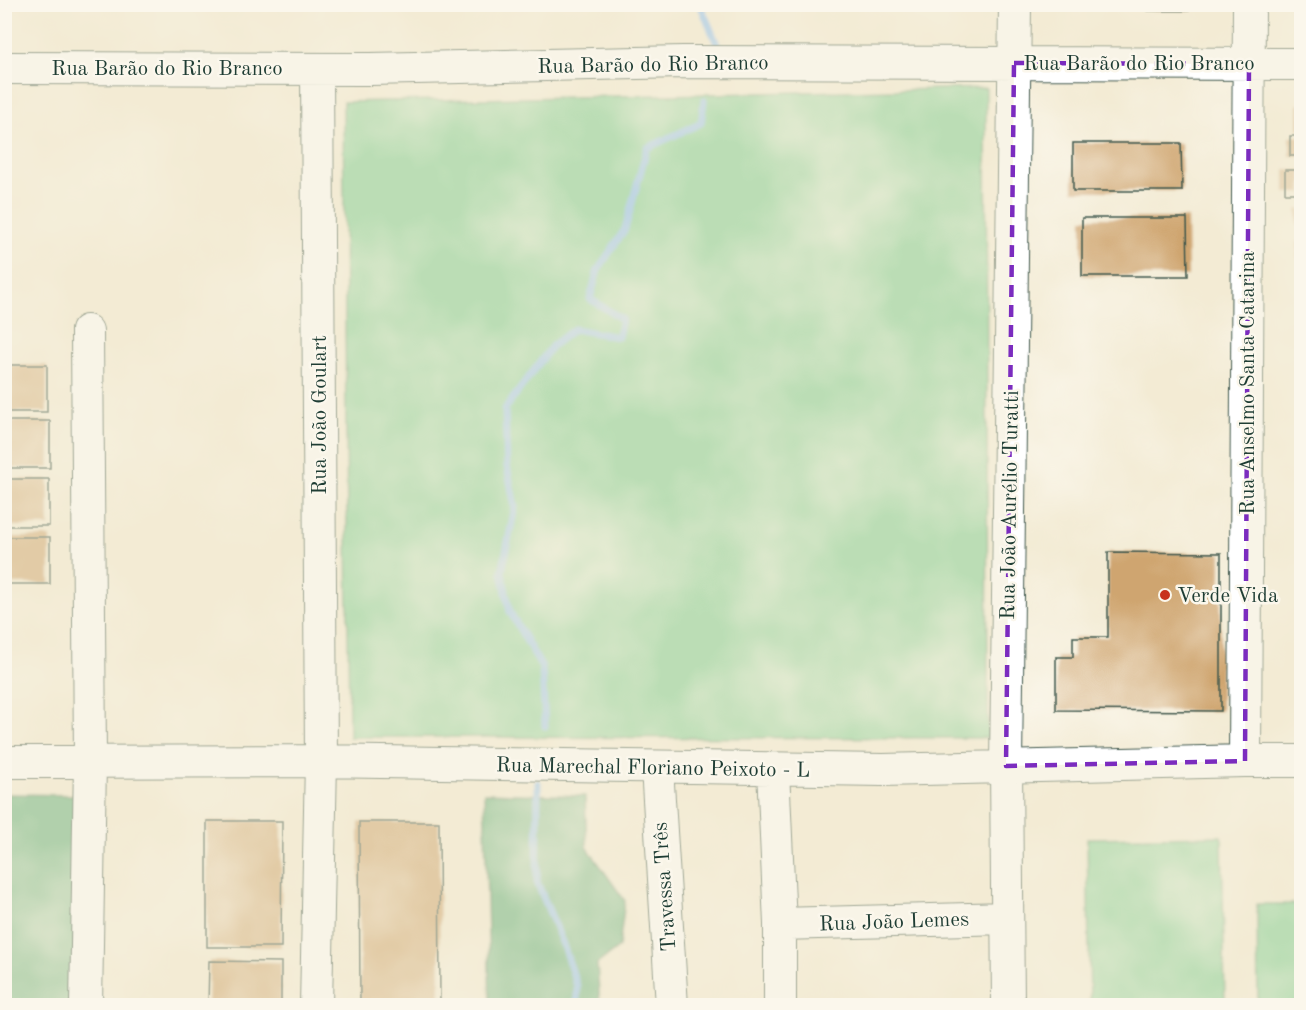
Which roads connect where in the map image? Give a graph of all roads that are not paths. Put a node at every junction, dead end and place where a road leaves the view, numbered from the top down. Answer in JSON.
{"nodes":[{"id":1,"x":1015,"y":4,"type":"edge"},
{"id":2,"x":1249,"y":4,"type":"edge"},
{"id":3,"x":1014,"y":63,"type":"junction"},
{"id":4,"x":1249,"y":63,"type":"junction"},
{"id":5,"x":1302,"y":64,"type":"edge"},
{"id":6,"x":4,"y":68,"type":"edge"},
{"id":7,"x":317,"y":69,"type":"junction"},
{"id":8,"x":87,"y":331,"type":"dead end"},
{"id":9,"x":321,"y":761,"type":"junction"},
{"id":10,"x":1245,"y":761,"type":"junction"},
{"id":11,"x":1302,"y":761,"type":"edge"},
{"id":12,"x":4,"y":762,"type":"edge"},
{"id":13,"x":90,"y":762,"type":"junction"},
{"id":14,"x":1006,"y":766,"type":"junction"},
{"id":15,"x":657,"y":768,"type":"junction"},
{"id":16,"x":773,"y":770,"type":"junction"},
{"id":17,"x":1007,"y":918,"type":"junction"},
{"id":18,"x":780,"y":924,"type":"junction"},
{"id":19,"x":86,"y":1005,"type":"edge"},
{"id":20,"x":316,"y":1005,"type":"edge"},
{"id":21,"x":672,"y":1005,"type":"edge"},
{"id":22,"x":780,"y":1005,"type":"edge"},
{"id":23,"x":1008,"y":1005,"type":"edge"}],
"edges":[{"from":1,"to":3,"type":"street","name":"Rua João Aurélio Turatti"},
{"from":2,"to":4,"type":"street","name":"Rua Anselmo Santa Catarina"},
{"from":3,"to":4,"type":"street","name":"Rua Barão do Rio Branco"},
{"from":3,"to":7,"type":"street","name":"Rua Barão do Rio Branco"},
{"from":3,"to":14,"type":"street","name":"Rua João Aurélio Turatti"},
{"from":4,"to":5,"type":"street","name":"Rua Barão do Rio Branco"},
{"from":4,"to":10,"type":"street","name":"Rua Anselmo Santa Catarina"},
{"from":6,"to":7,"type":"street","name":"Rua Barão do Rio Branco"},
{"from":7,"to":9,"type":"street","name":"Rua João Goulart"},
{"from":8,"to":13,"type":"street"},
{"from":9,"to":13,"type":"street","name":"Rua Marechal Floriano Peixoto - L"},
{"from":9,"to":15,"type":"street","name":"Rua Marechal Floriano Peixoto - L"},
{"from":9,"to":20,"type":"street","name":"Rua João Goulart"},
{"from":10,"to":11,"type":"street","name":"Rua Marechal Floriano Peixoto - L"},
{"from":10,"to":14,"type":"street","name":"Rua Marechal Floriano Peixoto - L"},
{"from":12,"to":13,"type":"street","name":"Rua Marechal Floriano Peixoto - L"},
{"from":13,"to":19,"type":"street"},
{"from":14,"to":16,"type":"street","name":"Rua Marechal Floriano Peixoto - L"},
{"from":14,"to":17,"type":"street","name":"Rua João Aurélio Turatti"},
{"from":15,"to":16,"type":"street","name":"Rua Marechal Floriano Peixoto - L"},
{"from":15,"to":21,"type":"street","name":"Travessa Três"},
{"from":16,"to":18,"type":"street"},
{"from":17,"to":18,"type":"street","name":"Rua João Lemes"},
{"from":17,"to":23,"type":"street","name":"Rua João Aurélio Turatti"},
{"from":18,"to":22,"type":"street"}]}
